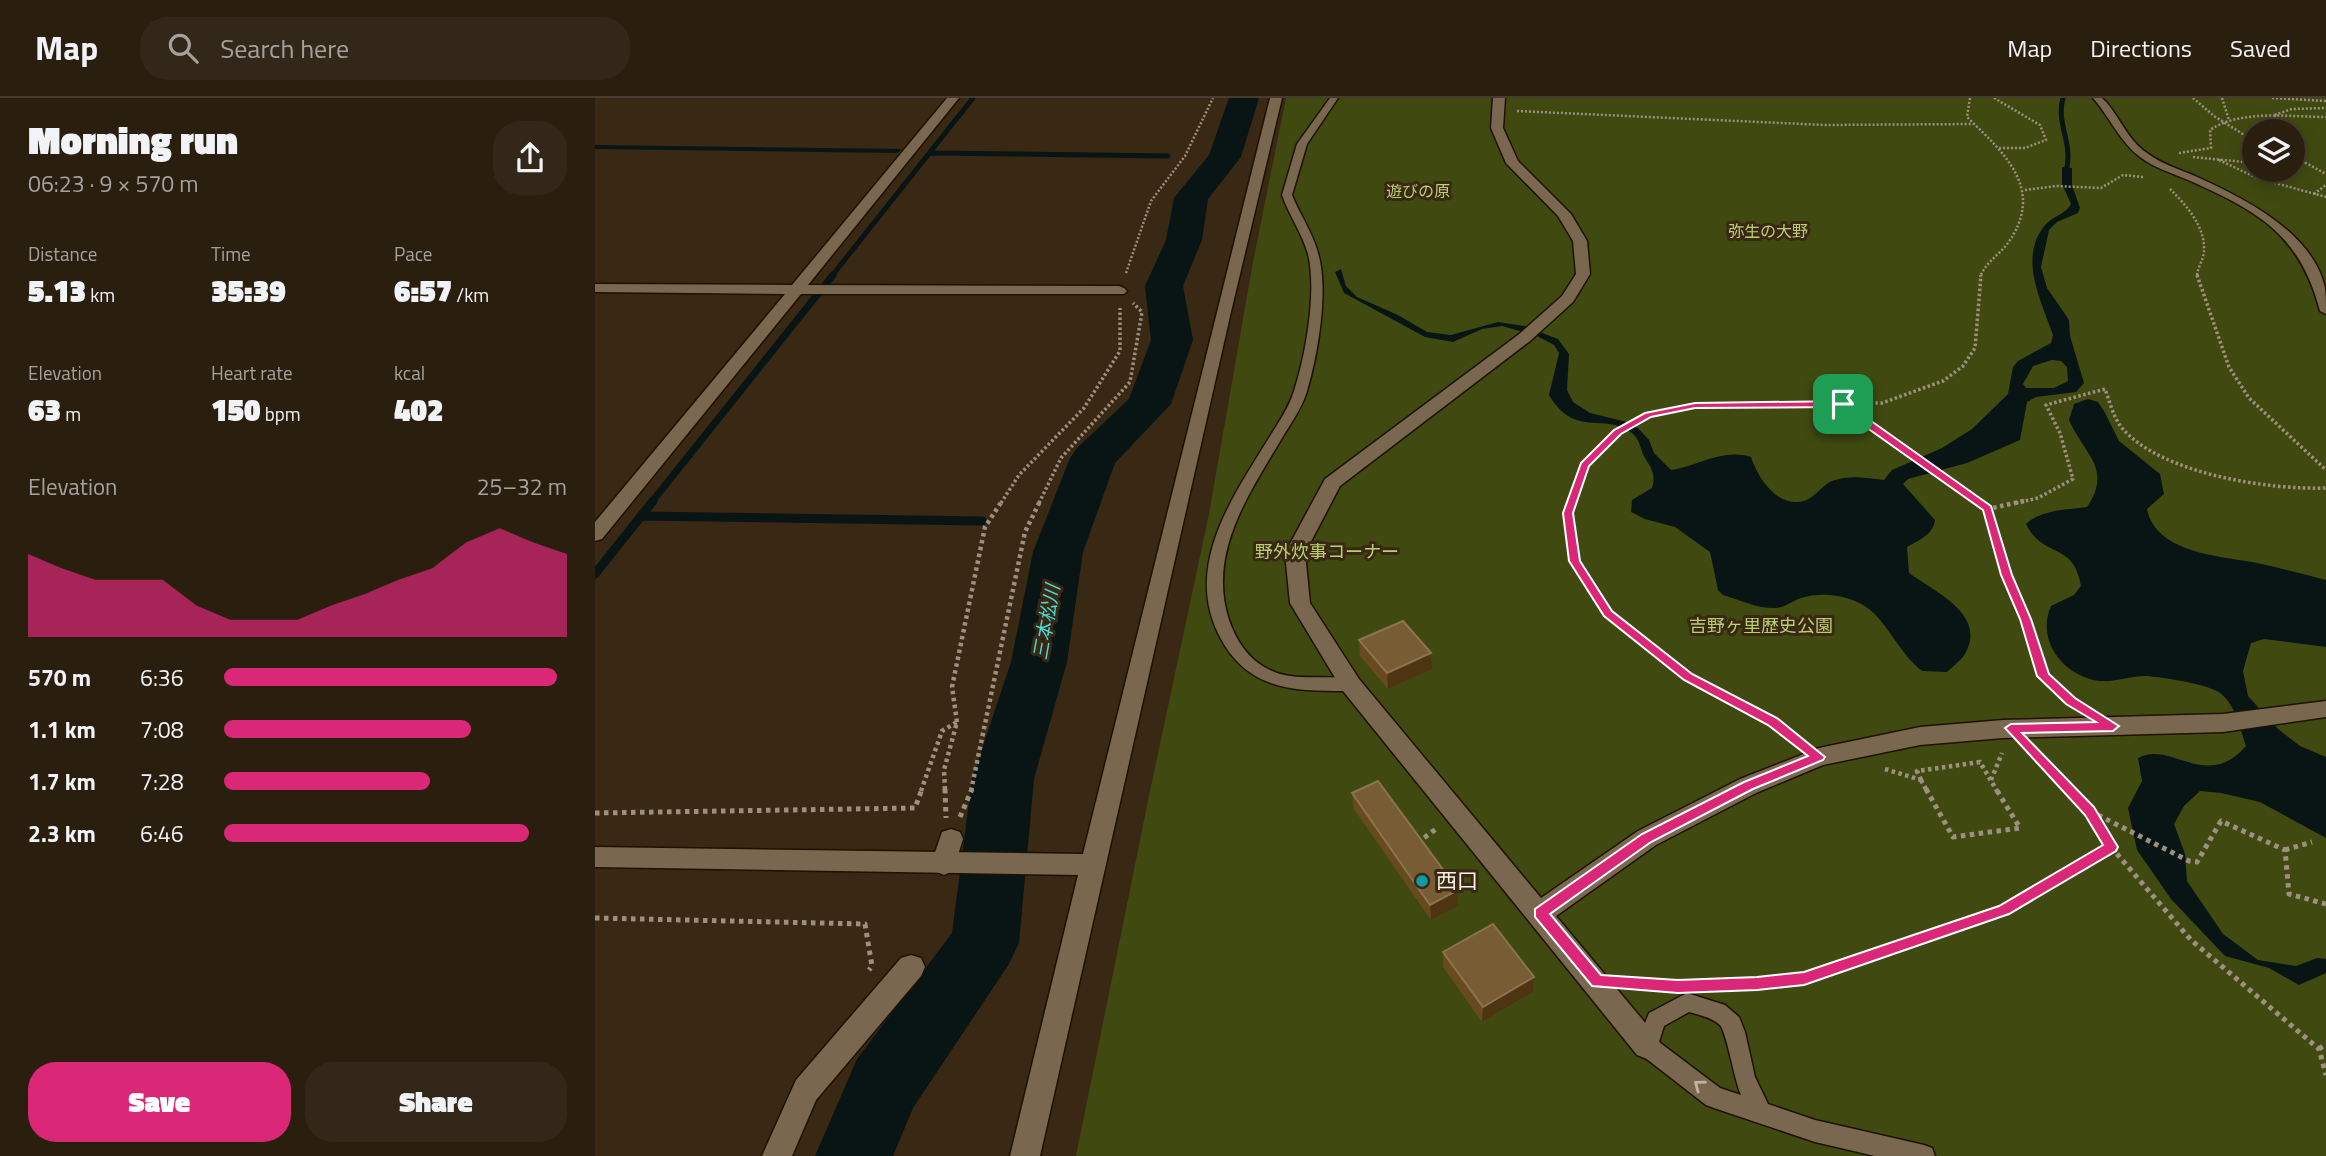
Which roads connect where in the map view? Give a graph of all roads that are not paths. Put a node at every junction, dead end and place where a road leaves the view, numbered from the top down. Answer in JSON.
{"nodes":[{"id":1,"x":954,"y":98,"type":"edge"},
{"id":2,"x":1276,"y":98,"type":"edge"},
{"id":3,"x":1334,"y":98,"type":"edge"},
{"id":4,"x":2097,"y":98,"type":"edge"},
{"id":5,"x":1498,"y":104,"type":"edge"},
{"id":6,"x":595,"y":288,"type":"edge"},
{"id":7,"x":805,"y":290,"type":"junction"},
{"id":8,"x":1119,"y":291,"type":"road end"},
{"id":9,"x":2326,"y":311,"type":"edge"},
{"id":10,"x":595,"y":535,"type":"edge"},
{"id":11,"x":1351,"y":685,"type":"junction"},
{"id":12,"x":2326,"y":709,"type":"edge"},
{"id":13,"x":951,"y":839,"type":"road end"},
{"id":14,"x":595,"y":858,"type":"edge"},
{"id":15,"x":944,"y":864,"type":"junction"},
{"id":16,"x":1092,"y":865,"type":"junction"},
{"id":17,"x":1540,"y":913,"type":"junction"},
{"id":18,"x":911,"y":967,"type":"dead end"},
{"id":19,"x":1647,"y":1046,"type":"junction"},
{"id":20,"x":1761,"y":1112,"type":"junction"},
{"id":21,"x":777,"y":1156,"type":"edge"},
{"id":22,"x":1025,"y":1156,"type":"edge"},
{"id":23,"x":1924,"y":1156,"type":"edge"}],
"edges":[{"from":1,"to":7,"type":"street"},
{"from":2,"to":16,"type":"street"},
{"from":3,"to":11,"type":"lane"},
{"from":4,"to":9,"type":"lane"},
{"from":5,"to":11,"type":"street"},
{"from":6,"to":7,"type":"street"},
{"from":7,"to":8,"type":"street"},
{"from":7,"to":10,"type":"street"},
{"from":11,"to":17,"type":"street"},
{"from":12,"to":17,"type":"street"},
{"from":13,"to":15,"type":"street"},
{"from":14,"to":15,"type":"street"},
{"from":15,"to":16,"type":"street"},
{"from":16,"to":22,"type":"street"},
{"from":17,"to":19,"type":"street"},
{"from":18,"to":21,"type":"street"},
{"from":20,"to":19,"type":"lane","one_way":true},
{"from":19,"to":20,"type":"lane"},
{"from":20,"to":23,"type":"lane"}]}
